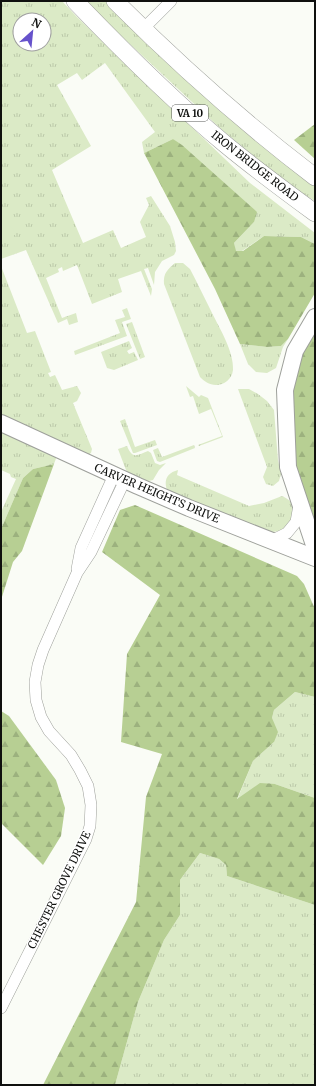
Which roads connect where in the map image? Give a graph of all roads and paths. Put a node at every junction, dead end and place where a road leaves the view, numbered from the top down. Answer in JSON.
{"nodes":[{"id":1,"x":75,"y":1,"type":"edge"},
{"id":2,"x":115,"y":1,"type":"edge"},
{"id":3,"x":170,"y":1,"type":"edge"},
{"id":4,"x":144,"y":29,"type":"junction"},
{"id":5,"x":315,"y":177,"type":"edge"},
{"id":6,"x":315,"y":213,"type":"edge"},
{"id":7,"x":315,"y":317,"type":"edge"},
{"id":8,"x":1,"y":423,"type":"edge"},
{"id":9,"x":119,"y":478,"type":"junction"},
{"id":10,"x":300,"y":503,"type":"junction"},
{"id":11,"x":271,"y":541,"type":"junction"},
{"id":12,"x":315,"y":548,"type":"edge"},
{"id":13,"x":315,"y":558,"type":"edge"},
{"id":14,"x":1,"y":1008,"type":"edge"}],
"edges":[{"from":1,"to":6,"type":"main road","name":"IRON BRIDGE ROAD","number":"VA 10"},
{"from":2,"to":4,"type":"main road","number":"VA 10"},
{"from":3,"to":4,"type":"street"},
{"from":4,"to":5,"type":"main road","number":"VA 10"},
{"from":7,"to":10,"type":"street"},
{"from":8,"to":9,"type":"street","name":"CARVER HEIGHTS DRIVE"},
{"from":9,"to":11,"type":"street","name":"CARVER HEIGHTS DRIVE"},
{"from":9,"to":14,"type":"street","name":"CHESTER GROVE DRIVE"},
{"from":10,"to":11,"type":"street"},
{"from":10,"to":12,"type":"street"},
{"from":11,"to":13,"type":"street","name":"CARVER HEIGHTS DRIVE"}]}
